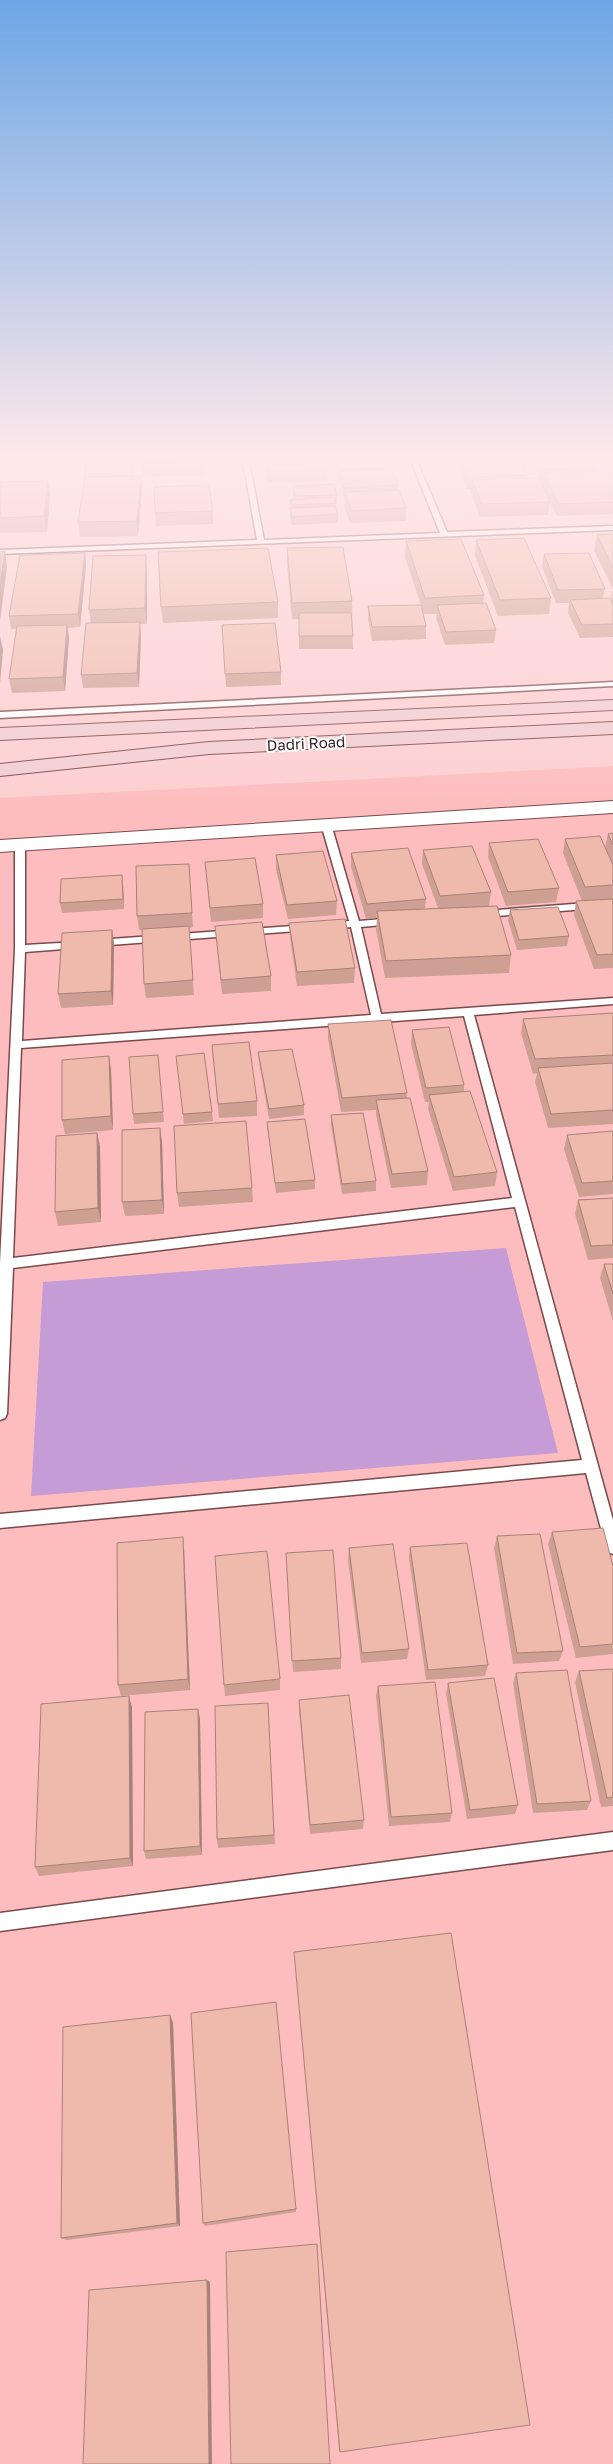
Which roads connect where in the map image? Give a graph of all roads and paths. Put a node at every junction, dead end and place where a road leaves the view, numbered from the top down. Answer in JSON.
{"nodes":[{"id":1,"x":613,"y":684,"type":"edge"},
{"id":2,"x":613,"y":705,"type":"edge"},
{"id":3,"x":0,"y":715,"type":"edge"},
{"id":4,"x":613,"y":728,"type":"edge"},
{"id":5,"x":0,"y":735,"type":"edge"},
{"id":6,"x":0,"y":770,"type":"edge"},
{"id":7,"x":613,"y":807,"type":"edge"},
{"id":8,"x":613,"y":820,"type":"edge"},
{"id":9,"x":327,"y":830,"type":"junction"},
{"id":10,"x":0,"y":846,"type":"edge"},
{"id":11,"x":21,"y":850,"type":"junction"},
{"id":12,"x":0,"y":857,"type":"edge"},
{"id":13,"x":613,"y":904,"type":"edge"},
{"id":14,"x":476,"y":915,"type":"edge"},
{"id":15,"x":409,"y":920,"type":"edge"},
{"id":16,"x":356,"y":924,"type":"junction"},
{"id":17,"x":20,"y":949,"type":"junction"},
{"id":18,"x":613,"y":1002,"type":"edge"},
{"id":19,"x":468,"y":1012,"type":"junction"},
{"id":20,"x":377,"y":1019,"type":"junction"},
{"id":21,"x":16,"y":1045,"type":"junction"},
{"id":22,"x":6,"y":1121,"type":"edge"},
{"id":23,"x":520,"y":1202,"type":"junction"},
{"id":24,"x":6,"y":1264,"type":"junction"},
{"id":25,"x":0,"y":1414,"type":"edge"},
{"id":26,"x":590,"y":1466,"type":"junction"},
{"id":27,"x":0,"y":1521,"type":"edge"},
{"id":28,"x":613,"y":1547,"type":"edge"},
{"id":29,"x":613,"y":1841,"type":"edge"},
{"id":30,"x":0,"y":1922,"type":"edge"}],
"edges":[{"from":1,"to":3,"type":"lane"},
{"from":2,"to":5,"type":"main road","name":"Dadri Road"},
{"from":4,"to":6,"type":"main road","name":"Dadri Road"},
{"from":7,"to":9,"type":"street"},
{"from":8,"to":9,"type":"street"},
{"from":9,"to":11,"type":"street"},
{"from":9,"to":16,"type":"lane"},
{"from":10,"to":11,"type":"street"},
{"from":11,"to":12,"type":"street"},
{"from":11,"to":17,"type":"lane"},
{"from":13,"to":14,"type":"lane"},
{"from":15,"to":16,"type":"lane"},
{"from":16,"to":17,"type":"lane"},
{"from":16,"to":20,"type":"lane"},
{"from":17,"to":21,"type":"lane"},
{"from":18,"to":19,"type":"lane"},
{"from":19,"to":20,"type":"lane"},
{"from":19,"to":23,"type":"lane"},
{"from":20,"to":21,"type":"lane"},
{"from":21,"to":22,"type":"lane"},
{"from":22,"to":24,"type":"lane"},
{"from":23,"to":24,"type":"lane"},
{"from":23,"to":26,"type":"lane"},
{"from":24,"to":25,"type":"lane"},
{"from":26,"to":27,"type":"lane"},
{"from":26,"to":28,"type":"lane"},
{"from":29,"to":30,"type":"lane"}]}
